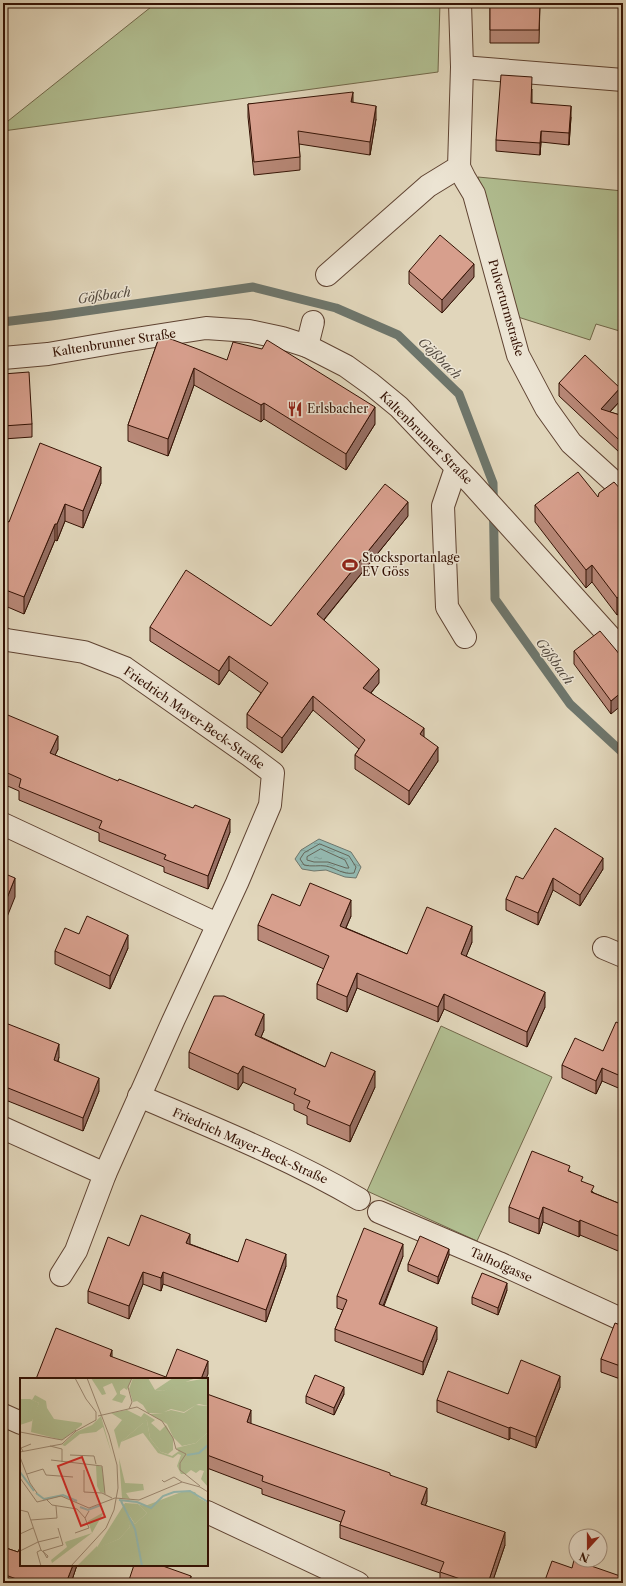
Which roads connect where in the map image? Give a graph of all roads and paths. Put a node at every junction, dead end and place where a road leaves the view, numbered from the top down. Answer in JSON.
{"nodes":[{"id":1,"x":460,"y":3,"type":"edge"},
{"id":2,"x":462,"y":67,"type":"junction"},
{"id":3,"x":623,"y":80,"type":"edge"},
{"id":4,"x":459,"y":167,"type":"junction"},
{"id":5,"x":327,"y":275,"type":"dead end"},
{"id":6,"x":313,"y":322,"type":"dead end"},
{"id":7,"x":307,"y":346,"type":"junction"},
{"id":8,"x":3,"y":358,"type":"edge"},
{"id":9,"x":456,"y":468,"type":"junction"},
{"id":10,"x":623,"y":490,"type":"edge"},
{"id":11,"x":465,"y":637,"type":"dead end"},
{"id":12,"x":3,"y":639,"type":"edge"},
{"id":13,"x":623,"y":653,"type":"edge"},
{"id":14,"x":3,"y":824,"type":"edge"},
{"id":15,"x":217,"y":924,"type":"junction"},
{"id":16,"x":139,"y":1096,"type":"junction"},
{"id":17,"x":3,"y":1128,"type":"edge"},
{"id":18,"x":105,"y":1174,"type":"junction"},
{"id":19,"x":359,"y":1199,"type":"dead end"},
{"id":20,"x":379,"y":1212,"type":"dead end"},
{"id":21,"x":62,"y":1275,"type":"dead end"},
{"id":22,"x":623,"y":1320,"type":"edge"},
{"id":23,"x":3,"y":1415,"type":"edge"},
{"id":24,"x":20,"y":1423,"type":"edge"},
{"id":25,"x":208,"y":1512,"type":"edge"},
{"id":26,"x":358,"y":1583,"type":"edge"}],
"edges":[{"from":1,"to":2,"type":"street","name":"Pulverturmstraße"},
{"from":2,"to":3,"type":"street"},
{"from":2,"to":4,"type":"street","name":"Pulverturmstraße"},
{"from":4,"to":5,"type":"street"},
{"from":4,"to":10,"type":"street","name":"Pulverturmstraße"},
{"from":6,"to":7,"type":"street"},
{"from":7,"to":8,"type":"street","name":"Kaltenbrunner Straße"},
{"from":7,"to":9,"type":"street","name":"Kaltenbrunner Straße"},
{"from":9,"to":11,"type":"street"},
{"from":9,"to":13,"type":"street","name":"Kaltenbrunner Straße"},
{"from":12,"to":15,"type":"street","name":"Friedrich Mayer-Beck-Straße"},
{"from":14,"to":15,"type":"street"},
{"from":15,"to":16,"type":"street","name":"Friedrich Mayer-Beck-Straße"},
{"from":16,"to":18,"type":"street","name":"Friedrich Mayer-Beck-Straße"},
{"from":16,"to":19,"type":"street","name":"Friedrich Mayer-Beck-Straße"},
{"from":17,"to":18,"type":"street"},
{"from":18,"to":21,"type":"street","name":"Friedrich Mayer-Beck-Straße"},
{"from":20,"to":22,"type":"street","name":"Talhofgasse"},
{"from":23,"to":24,"type":"street"},
{"from":25,"to":26,"type":"street"}]}
